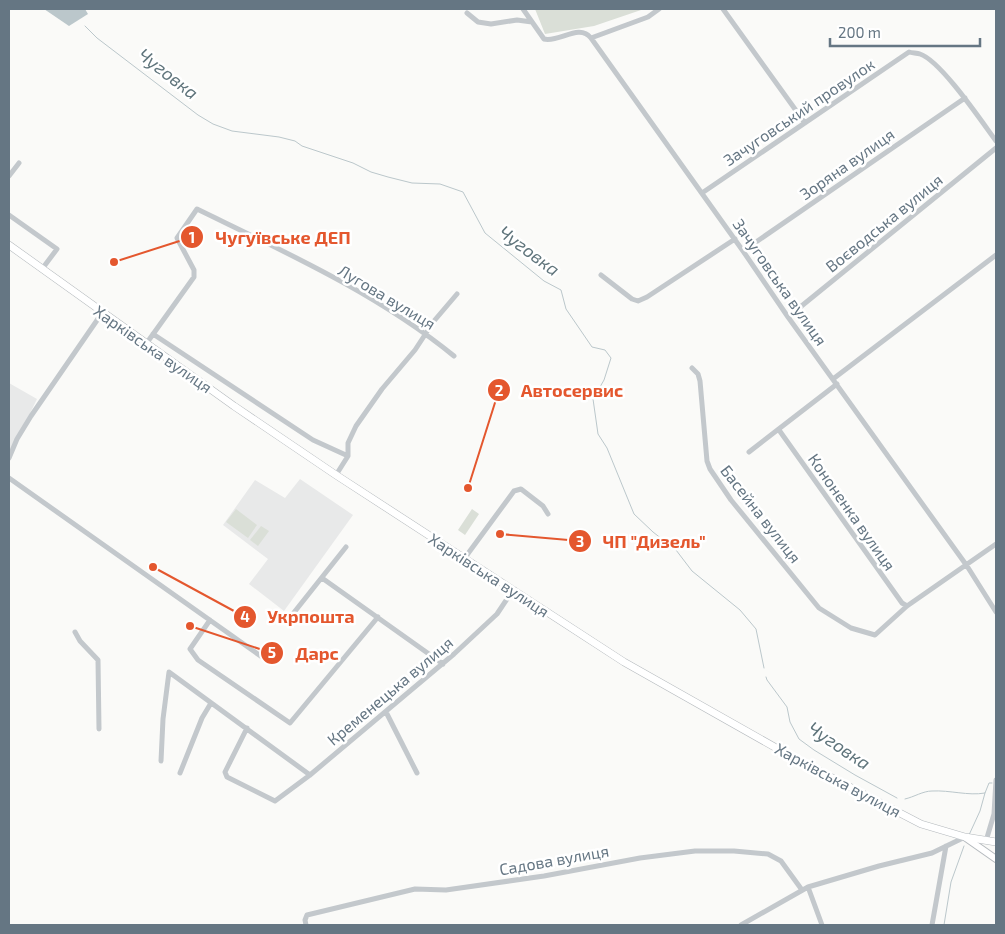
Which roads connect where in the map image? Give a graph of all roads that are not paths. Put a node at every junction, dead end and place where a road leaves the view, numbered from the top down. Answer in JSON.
{"nodes":[{"id":1,"x":524,"y":9,"type":"edge"},
{"id":2,"x":659,"y":9,"type":"edge"},
{"id":3,"x":723,"y":9,"type":"edge"},
{"id":4,"x":467,"y":13,"type":"dead end"},
{"id":5,"x":532,"y":22,"type":"junction"},
{"id":6,"x":591,"y":38,"type":"junction"},
{"id":7,"x":964,"y":98,"type":"junction"},
{"id":8,"x":805,"y":123,"type":"junction"},
{"id":9,"x":996,"y":141,"type":"edge"},
{"id":10,"x":996,"y":148,"type":"edge"},
{"id":11,"x":19,"y":163,"type":"dead end"},
{"id":12,"x":9,"y":176,"type":"edge"},
{"id":13,"x":702,"y":193,"type":"junction"},
{"id":14,"x":9,"y":215,"type":"edge"},
{"id":15,"x":735,"y":239,"type":"junction"},
{"id":16,"x":9,"y":245,"type":"edge"},
{"id":17,"x":744,"y":251,"type":"junction"},
{"id":18,"x":996,"y":255,"type":"edge"},
{"id":19,"x":42,"y":269,"type":"junction"},
{"id":20,"x":601,"y":275,"type":"dead end"},
{"id":21,"x":457,"y":294,"type":"dead end"},
{"id":22,"x":102,"y":313,"type":"junction"},
{"id":23,"x":788,"y":317,"type":"junction"},
{"id":24,"x":153,"y":334,"type":"junction"},
{"id":25,"x":425,"y":335,"type":"junction"},
{"id":26,"x":146,"y":344,"type":"junction"},
{"id":27,"x":454,"y":356,"type":"dead end"},
{"id":28,"x":692,"y":368,"type":"dead end"},
{"id":29,"x":833,"y":378,"type":"junction"},
{"id":30,"x":837,"y":384,"type":"junction"},
{"id":31,"x":779,"y":430,"type":"junction"},
{"id":32,"x":750,"y":452,"type":"dead end"},
{"id":33,"x":348,"y":456,"type":"junction"},
{"id":34,"x":9,"y":458,"type":"edge"},
{"id":35,"x":336,"y":475,"type":"junction"},
{"id":36,"x":9,"y":478,"type":"edge"},
{"id":37,"x":548,"y":514,"type":"dead end"},
{"id":38,"x":996,"y":544,"type":"edge"},
{"id":39,"x":346,"y":547,"type":"dead end"},
{"id":40,"x":464,"y":559,"type":"junction"},
{"id":41,"x":967,"y":566,"type":"junction"},
{"id":42,"x":322,"y":578,"type":"junction"},
{"id":43,"x":513,"y":590,"type":"junction"},
{"id":44,"x":907,"y":606,"type":"junction"},
{"id":45,"x":996,"y":612,"type":"edge"},
{"id":46,"x":378,"y":617,"type":"junction"},
{"id":47,"x":210,"y":620,"type":"junction"},
{"id":48,"x":288,"y":620,"type":"dead end"},
{"id":49,"x":75,"y":632,"type":"dead end"},
{"id":50,"x":262,"y":657,"type":"dead end"},
{"id":51,"x":443,"y":664,"type":"junction"},
{"id":52,"x":212,"y":703,"type":"junction"},
{"id":53,"x":386,"y":712,"type":"junction"},
{"id":54,"x":247,"y":728,"type":"junction"},
{"id":55,"x":99,"y":729,"type":"dead end"},
{"id":56,"x":161,"y":761,"type":"dead end"},
{"id":57,"x":180,"y":773,"type":"dead end"},
{"id":58,"x":417,"y":773,"type":"dead end"},
{"id":59,"x":310,"y":775,"type":"junction"},
{"id":60,"x":996,"y":780,"type":"edge"},
{"id":61,"x":965,"y":837,"type":"junction"},
{"id":62,"x":986,"y":842,"type":"junction"},
{"id":63,"x":996,"y":842,"type":"edge"},
{"id":64,"x":946,"y":846,"type":"junction"},
{"id":65,"x":996,"y":859,"type":"edge"},
{"id":66,"x":805,"y":888,"type":"junction"},
{"id":67,"x":306,"y":925,"type":"edge"},
{"id":68,"x":741,"y":925,"type":"edge"},
{"id":69,"x":822,"y":925,"type":"edge"},
{"id":70,"x":932,"y":925,"type":"edge"}],
"edges":[{"from":1,"to":5,"type":"street"},
{"from":2,"to":6,"type":"street"},
{"from":3,"to":8,"type":"street"},
{"from":4,"to":5,"type":"street"},
{"from":5,"to":6,"type":"street"},
{"from":6,"to":13,"type":"street","name":"Зачуговська вулиця"},
{"from":7,"to":8,"type":"street","name":"Зачуговський провулок"},
{"from":7,"to":9,"type":"street"},
{"from":7,"to":17,"type":"street","name":"Зоряна вулиця"},
{"from":8,"to":13,"type":"street","name":"Зачуговський провулок"},
{"from":10,"to":23,"type":"street","name":"Воєводська вулиця"},
{"from":11,"to":12,"type":"street"},
{"from":13,"to":15,"type":"street","name":"Зачуговська вулиця"},
{"from":14,"to":19,"type":"street"},
{"from":15,"to":17,"type":"street","name":"Зачуговська вулиця"},
{"from":15,"to":20,"type":"street"},
{"from":16,"to":19,"type":"highway","name":"Харківська вулиця"},
{"from":17,"to":23,"type":"street","name":"Зачуговська вулиця"},
{"from":18,"to":29,"type":"street"},
{"from":19,"to":22,"type":"highway","name":"Харківська вулиця"},
{"from":21,"to":25,"type":"street"},
{"from":22,"to":26,"type":"highway","name":"Харківська вулиця"},
{"from":22,"to":34,"type":"street"},
{"from":23,"to":29,"type":"street","name":"Зачуговська вулиця"},
{"from":24,"to":25,"type":"street","name":"Лугова вулиця"},
{"from":24,"to":26,"type":"street"},
{"from":24,"to":33,"type":"street"},
{"from":25,"to":27,"type":"street","name":"Лугова вулиця"},
{"from":25,"to":33,"type":"street"},
{"from":26,"to":35,"type":"highway","name":"Харківська вулиця"},
{"from":28,"to":44,"type":"street","name":"Басейна вулиця"},
{"from":29,"to":30,"type":"street","name":"Зачуговська вулиця"},
{"from":30,"to":31,"type":"street"},
{"from":30,"to":41,"type":"street","name":"Зачуговська вулиця"},
{"from":31,"to":32,"type":"street"},
{"from":31,"to":44,"type":"street","name":"Кононенка вулиця"},
{"from":33,"to":35,"type":"street"},
{"from":35,"to":40,"type":"highway","name":"Харківська вулиця"},
{"from":36,"to":47,"type":"street"},
{"from":37,"to":40,"type":"street"},
{"from":38,"to":41,"type":"street"},
{"from":39,"to":42,"type":"street"},
{"from":40,"to":43,"type":"highway","name":"Харківська вулиця"},
{"from":41,"to":44,"type":"street"},
{"from":41,"to":45,"type":"street","name":"Зачуговська вулиця"},
{"from":42,"to":46,"type":"street"},
{"from":42,"to":48,"type":"street"},
{"from":43,"to":51,"type":"street","name":"Кременецька вулиця"},
{"from":43,"to":61,"type":"highway","name":"Харківська вулиця"},
{"from":46,"to":47,"type":"street"},
{"from":46,"to":51,"type":"street"},
{"from":47,"to":50,"type":"street"},
{"from":49,"to":55,"type":"street"},
{"from":51,"to":53,"type":"street","name":"Кременецька вулиця"},
{"from":52,"to":54,"type":"street"},
{"from":52,"to":56,"type":"street"},
{"from":52,"to":57,"type":"street"},
{"from":53,"to":58,"type":"street"},
{"from":53,"to":59,"type":"street","name":"Кременецька вулиця"},
{"from":54,"to":59,"type":"street"},
{"from":54,"to":59,"type":"street","name":"Кременецька вулиця"},
{"from":60,"to":62,"type":"street"},
{"from":61,"to":62,"type":"highway"},
{"from":61,"to":64,"type":"street"},
{"from":61,"to":65,"type":"main road","name":"Харківська вулиця"},
{"from":62,"to":63,"type":"highway"},
{"from":64,"to":66,"type":"street"},
{"from":64,"to":70,"type":"street"},
{"from":66,"to":67,"type":"street","name":"Садова вулиця"},
{"from":66,"to":68,"type":"street"},
{"from":66,"to":69,"type":"street"}]}
